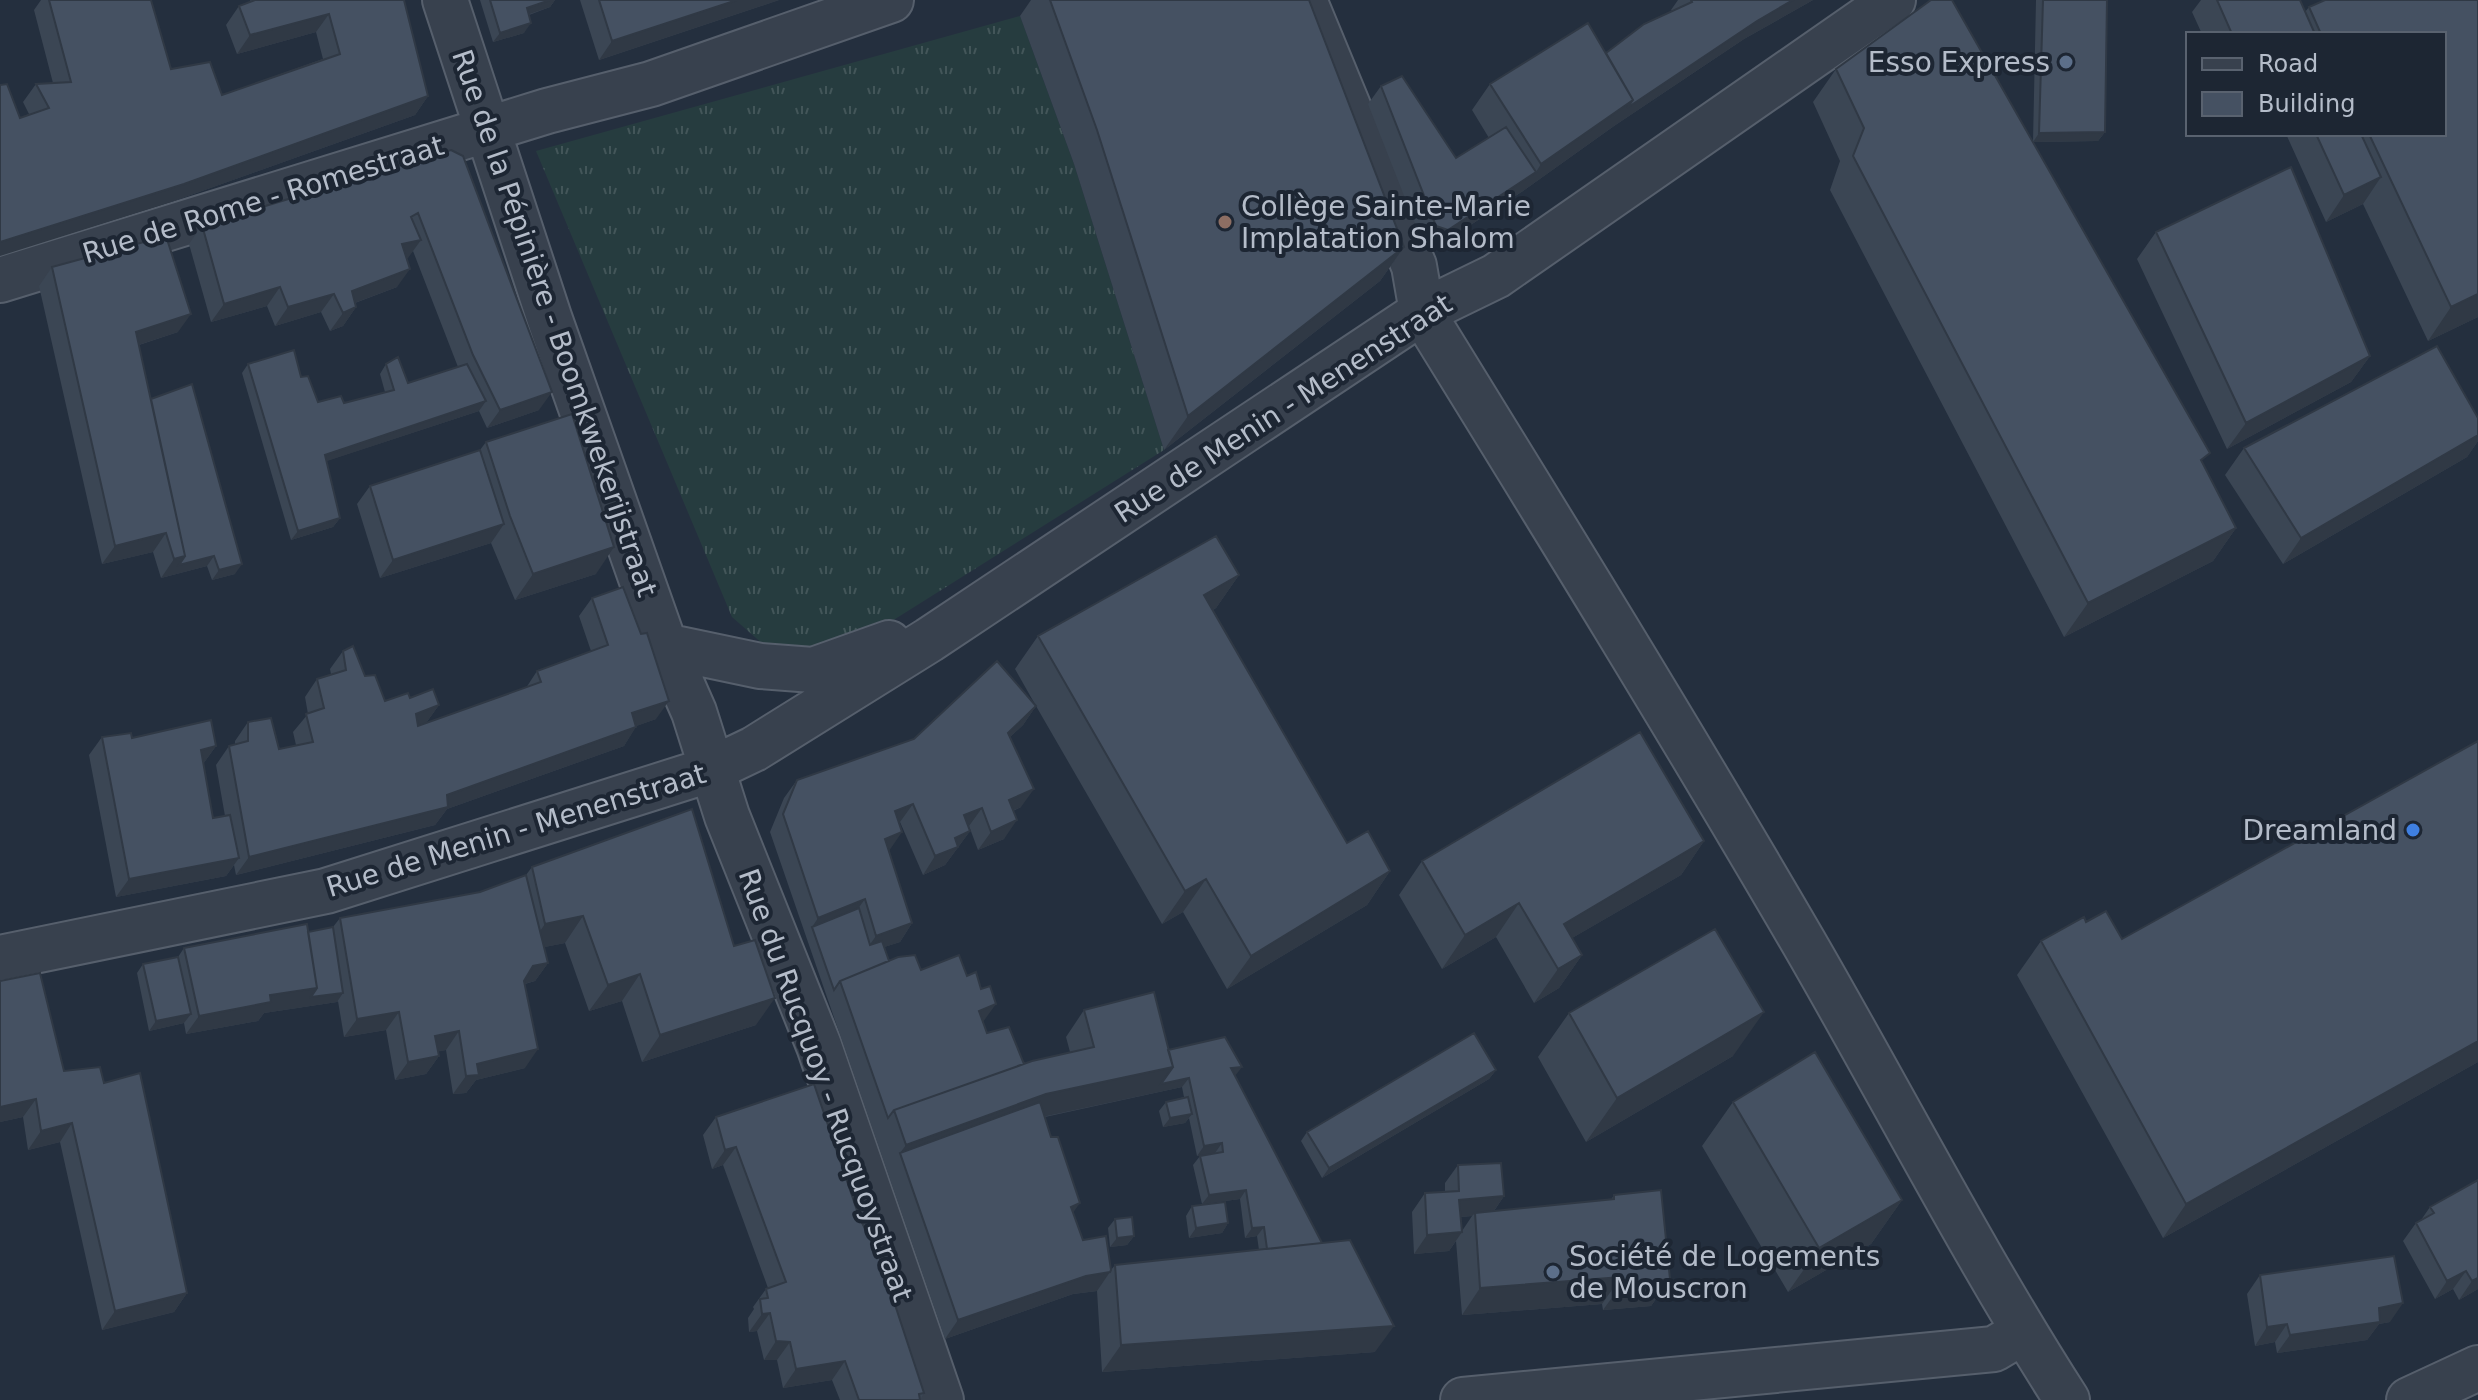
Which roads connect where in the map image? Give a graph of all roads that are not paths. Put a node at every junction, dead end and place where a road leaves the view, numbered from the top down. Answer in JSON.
{"nodes":[{"id":1,"x":445,"y":0,"type":"edge"},
{"id":2,"x":891,"y":0,"type":"edge"},
{"id":3,"x":1304,"y":0,"type":"edge"},
{"id":4,"x":1893,"y":0,"type":"edge"},
{"id":5,"x":487,"y":130,"type":"junction"},
{"id":6,"x":0,"y":280,"type":"edge"},
{"id":7,"x":1422,"y":312,"type":"junction"},
{"id":8,"x":989,"y":598,"type":"junction"},
{"id":9,"x":665,"y":646,"type":"junction"},
{"id":10,"x":712,"y":769,"type":"junction"},
{"id":11,"x":0,"y":958,"type":"edge"},
{"id":12,"x":2024,"y":1331,"type":"junction"},
{"id":13,"x":2478,"y":1368,"type":"edge"},
{"id":14,"x":941,"y":1400,"type":"edge"},
{"id":15,"x":1463,"y":1400,"type":"edge"},
{"id":16,"x":2067,"y":1400,"type":"edge"},
{"id":17,"x":2409,"y":1400,"type":"edge"}],
"edges":[{"from":1,"to":5,"type":"street","name":"Rue de la Pépinière - Boomkwekerijstraat"},
{"from":2,"to":5,"type":"street","name":"Rue de Rome - Romestraat"},
{"from":3,"to":7,"type":"street"},
{"from":4,"to":7,"type":"street","name":"Rue de Menin - Menenstraat"},
{"from":5,"to":6,"type":"street","name":"Rue de Rome - Romestraat"},
{"from":5,"to":9,"type":"street","name":"Rue de la Pépinière - Boomkwekerijstraat"},
{"from":7,"to":8,"type":"street","name":"Rue de Menin - Menenstraat"},
{"from":7,"to":12,"type":"street"},
{"from":8,"to":9,"type":"street","name":"Rue de Menin - Menenstraat"},
{"from":8,"to":10,"type":"street","name":"Rue de Menin - Menenstraat"},
{"from":9,"to":10,"type":"street","name":"Rue de la Pépinière - Boomkwekerijstraat"},
{"from":10,"to":11,"type":"street","name":"Rue de Menin - Menenstraat"},
{"from":10,"to":14,"type":"street","name":"Rue du Rucquoy - Rucquoystraat"},
{"from":12,"to":15,"type":"street"},
{"from":12,"to":16,"type":"street"},
{"from":13,"to":17,"type":"street"}]}
